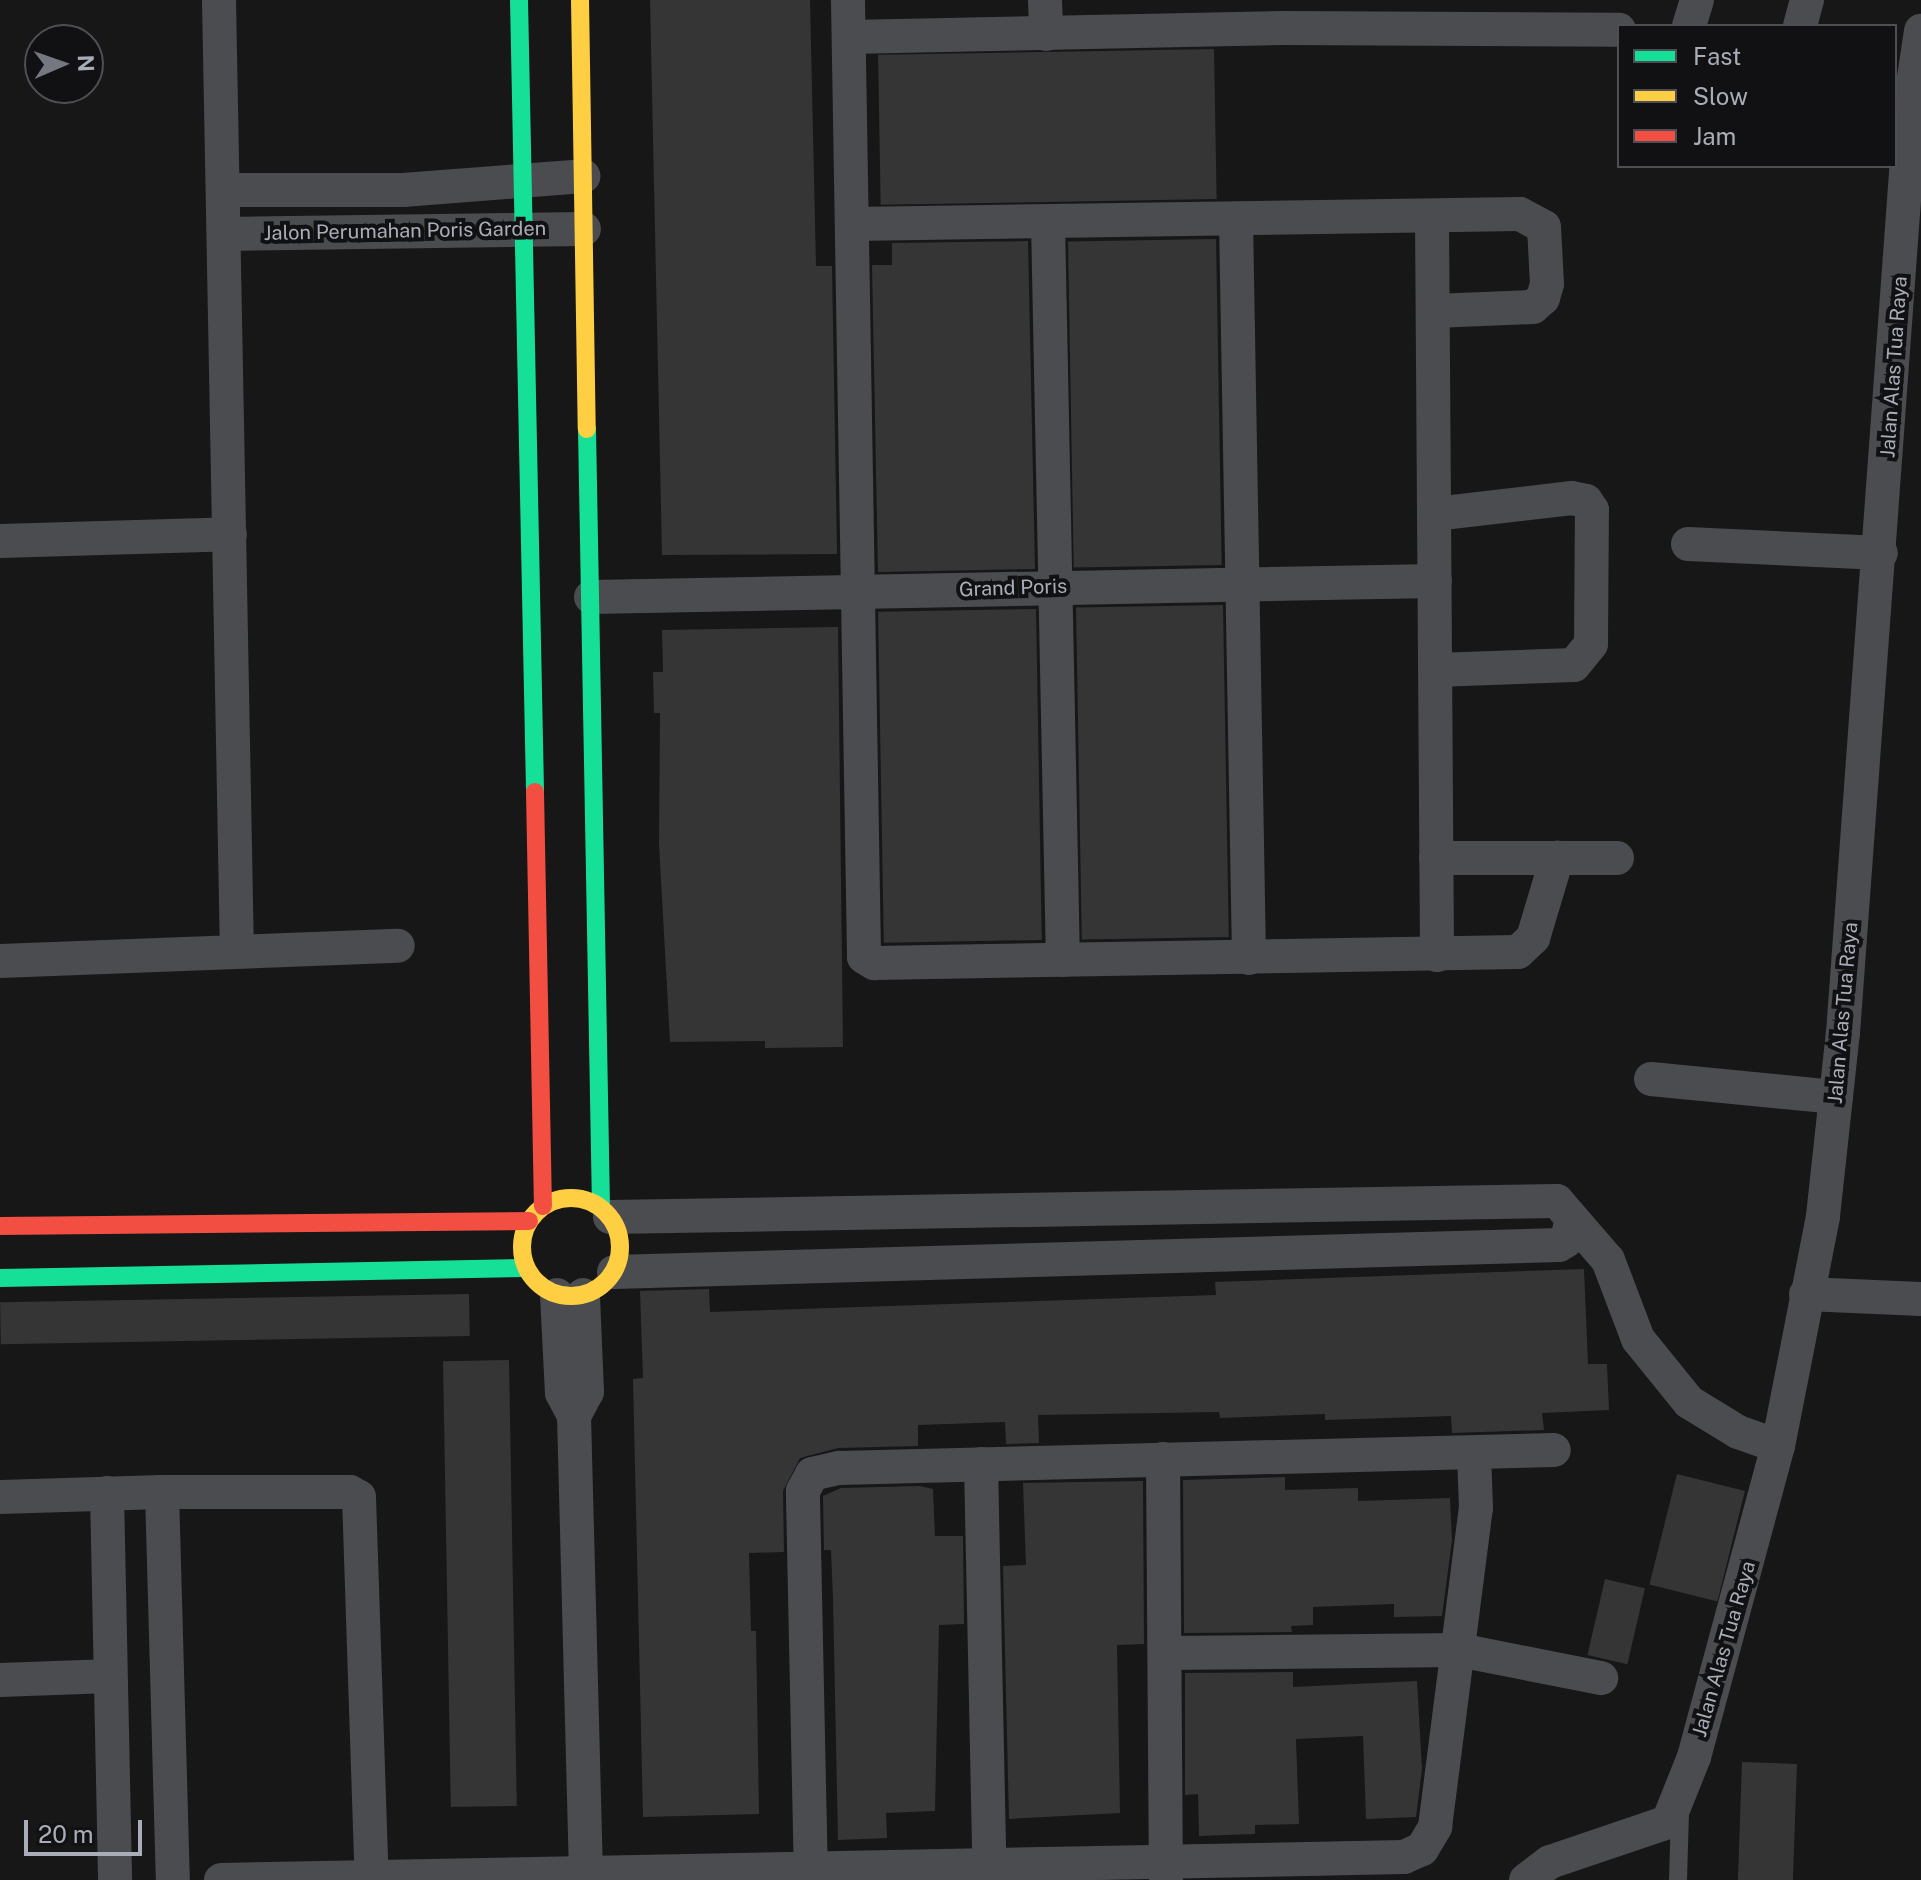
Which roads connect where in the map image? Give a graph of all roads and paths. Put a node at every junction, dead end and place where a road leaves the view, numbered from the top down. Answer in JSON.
{"nodes":[{"id":1,"x":219,"y":0,"type":"edge"},
{"id":2,"x":519,"y":0,"type":"edge"},
{"id":3,"x":580,"y":0,"type":"edge"},
{"id":4,"x":848,"y":0,"type":"edge"},
{"id":5,"x":1045,"y":0,"type":"edge"},
{"id":6,"x":1697,"y":0,"type":"edge"},
{"id":7,"x":1807,"y":0,"type":"edge"},
{"id":8,"x":1233,"y":14,"type":"edge"},
{"id":9,"x":1419,"y":14,"type":"edge"},
{"id":10,"x":1690,"y":24,"type":"edge"},
{"id":11,"x":1801,"y":24,"type":"edge"},
{"id":12,"x":1617,"y":30,"type":"edge"},
{"id":13,"x":1921,"y":31,"type":"edge"},
{"id":14,"x":1046,"y":34,"type":"junction"},
{"id":15,"x":849,"y":37,"type":"junction"},
{"id":16,"x":583,"y":176,"type":"junction"},
{"id":17,"x":526,"y":180,"type":"junction"},
{"id":18,"x":224,"y":190,"type":"junction"},
{"id":19,"x":1432,"y":217,"type":"junction"},
{"id":20,"x":1236,"y":220,"type":"junction"},
{"id":21,"x":1048,"y":222,"type":"junction"},
{"id":22,"x":852,"y":224,"type":"junction"},
{"id":23,"x":527,"y":229,"type":"junction"},
{"id":24,"x":584,"y":229,"type":"junction"},
{"id":25,"x":226,"y":234,"type":"junction"},
{"id":26,"x":1434,"y":311,"type":"junction"},
{"id":27,"x":1436,"y":514,"type":"junction"},
{"id":28,"x":230,"y":534,"type":"junction"},
{"id":29,"x":0,"y":541,"type":"edge"},
{"id":30,"x":1688,"y":544,"type":"dead end"},
{"id":31,"x":1881,"y":553,"type":"junction"},
{"id":32,"x":1435,"y":581,"type":"junction"},
{"id":33,"x":1240,"y":584,"type":"junction"},
{"id":34,"x":1053,"y":587,"type":"junction"},
{"id":35,"x":856,"y":593,"type":"junction"},
{"id":36,"x":591,"y":597,"type":"junction"},
{"id":37,"x":1436,"y":670,"type":"junction"},
{"id":38,"x":1436,"y":858,"type":"junction"},
{"id":39,"x":1557,"y":858,"type":"junction"},
{"id":40,"x":1617,"y":858,"type":"dead end"},
{"id":41,"x":398,"y":946,"type":"dead end"},
{"id":42,"x":237,"y":951,"type":"junction"},
{"id":43,"x":1437,"y":955,"type":"junction"},
{"id":44,"x":1249,"y":958,"type":"junction"},
{"id":45,"x":1063,"y":960,"type":"junction"},
{"id":46,"x":0,"y":961,"type":"edge"},
{"id":47,"x":1651,"y":1079,"type":"dead end"},
{"id":48,"x":1836,"y":1097,"type":"junction"},
{"id":49,"x":543,"y":1206,"type":"junction"},
{"id":50,"x":606,"y":1212,"type":"junction"},
{"id":51,"x":529,"y":1221,"type":"junction"},
{"id":52,"x":1571,"y":1223,"type":"junction"},
{"id":53,"x":0,"y":1226,"type":"edge"},
{"id":54,"x":526,"y":1268,"type":"junction"},
{"id":55,"x":614,"y":1272,"type":"junction"},
{"id":56,"x":0,"y":1278,"type":"edge"},
{"id":57,"x":1806,"y":1294,"type":"junction"},
{"id":58,"x":570,"y":1295,"type":"junction"},
{"id":59,"x":1921,"y":1299,"type":"edge"},
{"id":60,"x":1778,"y":1446,"type":"junction"},
{"id":61,"x":1554,"y":1450,"type":"dead end"},
{"id":62,"x":1474,"y":1454,"type":"junction"},
{"id":63,"x":1163,"y":1459,"type":"junction"},
{"id":64,"x":981,"y":1464,"type":"junction"},
{"id":65,"x":162,"y":1492,"type":"junction"},
{"id":66,"x":107,"y":1493,"type":"junction"},
{"id":67,"x":0,"y":1497,"type":"edge"},
{"id":68,"x":1459,"y":1650,"type":"junction"},
{"id":69,"x":1165,"y":1653,"type":"junction"},
{"id":70,"x":110,"y":1676,"type":"junction"},
{"id":71,"x":1601,"y":1678,"type":"dead end"},
{"id":72,"x":0,"y":1680,"type":"edge"},
{"id":73,"x":1680,"y":1797,"type":"junction"},
{"id":74,"x":1422,"y":1864,"type":"edge"},
{"id":75,"x":1166,"y":1872,"type":"edge"},
{"id":76,"x":990,"y":1873,"type":"edge"},
{"id":77,"x":811,"y":1875,"type":"edge"},
{"id":78,"x":586,"y":1877,"type":"edge"},
{"id":79,"x":372,"y":1879,"type":"edge"},
{"id":80,"x":115,"y":1880,"type":"edge"},
{"id":81,"x":173,"y":1880,"type":"edge"},
{"id":82,"x":221,"y":1880,"type":"edge"},
{"id":83,"x":1526,"y":1880,"type":"edge"},
{"id":84,"x":1678,"y":1880,"type":"edge"}],
"edges":[{"from":1,"to":18,"type":"street"},
{"from":2,"to":17,"type":"street"},
{"from":3,"to":16,"type":"street"},
{"from":4,"to":15,"type":"street"},
{"from":5,"to":14,"type":"street"},
{"from":6,"to":10,"type":"street"},
{"from":7,"to":11,"type":"street"},
{"from":8,"to":9,"type":"street"},
{"from":8,"to":14,"type":"street"},
{"from":9,"to":12,"type":"street"},
{"from":13,"to":31,"type":"street","name":"Jalan Alas Tua Raya"},
{"from":14,"to":15,"type":"street"},
{"from":15,"to":22,"type":"street"},
{"from":16,"to":17,"type":"street","name":"Jalon Perumahan Poris Garden"},
{"from":16,"to":24,"type":"street"},
{"from":17,"to":18,"type":"street","name":"Jalon Perumahan Poris Garden"},
{"from":17,"to":23,"type":"street"},
{"from":18,"to":25,"type":"street"},
{"from":19,"to":20,"type":"street"},
{"from":19,"to":26,"type":"street"},
{"from":19,"to":26,"type":"street"},
{"from":20,"to":21,"type":"street"},
{"from":20,"to":33,"type":"street"},
{"from":21,"to":22,"type":"street"},
{"from":21,"to":34,"type":"street"},
{"from":22,"to":35,"type":"street"},
{"from":23,"to":24,"type":"street","name":"Jalon Perumahan Poris Garden"},
{"from":23,"to":25,"type":"street","name":"Jalon Perumahan Poris Garden"},
{"from":23,"to":49,"type":"street"},
{"from":24,"to":36,"type":"street"},
{"from":25,"to":28,"type":"street"},
{"from":26,"to":27,"type":"street"},
{"from":27,"to":32,"type":"street"},
{"from":27,"to":37,"type":"street"},
{"from":28,"to":29,"type":"street"},
{"from":28,"to":42,"type":"street"},
{"from":30,"to":31,"type":"street"},
{"from":31,"to":48,"type":"street","name":"Jalan Alas Tua Raya"},
{"from":32,"to":33,"type":"street","name":"Grand Poris"},
{"from":32,"to":37,"type":"street"},
{"from":33,"to":34,"type":"street","name":"Grand Poris"},
{"from":33,"to":44,"type":"street"},
{"from":34,"to":35,"type":"street","name":"Grand Poris"},
{"from":34,"to":45,"type":"street"},
{"from":35,"to":36,"type":"street","name":"Grand Poris"},
{"from":35,"to":45,"type":"street"},
{"from":36,"to":50,"type":"street"},
{"from":37,"to":38,"type":"street"},
{"from":38,"to":39,"type":"street"},
{"from":38,"to":43,"type":"street"},
{"from":39,"to":40,"type":"street"},
{"from":39,"to":43,"type":"street"},
{"from":41,"to":42,"type":"street"},
{"from":42,"to":46,"type":"street"},
{"from":43,"to":44,"type":"street"},
{"from":44,"to":45,"type":"street"},
{"from":47,"to":48,"type":"street"},
{"from":48,"to":57,"type":"street","name":"Jalan Alas Tua Raya"},
{"from":49,"to":50,"type":"street"},
{"from":49,"to":51,"type":"street"},
{"from":50,"to":52,"type":"street"},
{"from":50,"to":55,"type":"street"},
{"from":51,"to":53,"type":"street"},
{"from":51,"to":54,"type":"street"},
{"from":52,"to":55,"type":"street"},
{"from":52,"to":60,"type":"street"},
{"from":54,"to":56,"type":"street"},
{"from":54,"to":58,"type":"street"},
{"from":55,"to":58,"type":"street"},
{"from":57,"to":59,"type":"street"},
{"from":57,"to":60,"type":"street","name":"Jalan Alas Tua Raya"},
{"from":58,"to":78,"type":"street"},
{"from":60,"to":73,"type":"street","name":"Jalan Alas Tua Raya"},
{"from":61,"to":62,"type":"street"},
{"from":62,"to":63,"type":"street"},
{"from":62,"to":68,"type":"street"},
{"from":63,"to":64,"type":"street"},
{"from":63,"to":69,"type":"street"},
{"from":64,"to":76,"type":"street"},
{"from":64,"to":77,"type":"street"},
{"from":65,"to":66,"type":"street"},
{"from":65,"to":79,"type":"street"},
{"from":65,"to":81,"type":"street"},
{"from":66,"to":67,"type":"street"},
{"from":66,"to":70,"type":"street"},
{"from":68,"to":69,"type":"street"},
{"from":68,"to":71,"type":"street"},
{"from":68,"to":74,"type":"street"},
{"from":69,"to":75,"type":"street"},
{"from":70,"to":72,"type":"street"},
{"from":70,"to":80,"type":"street"},
{"from":73,"to":83,"type":"street","name":"Jalan Alas Tua Raya"},
{"from":73,"to":84,"type":"lane"},
{"from":74,"to":75,"type":"street"},
{"from":75,"to":76,"type":"street"},
{"from":76,"to":77,"type":"street"},
{"from":77,"to":78,"type":"street"},
{"from":78,"to":79,"type":"street"},
{"from":79,"to":82,"type":"street"}]}
